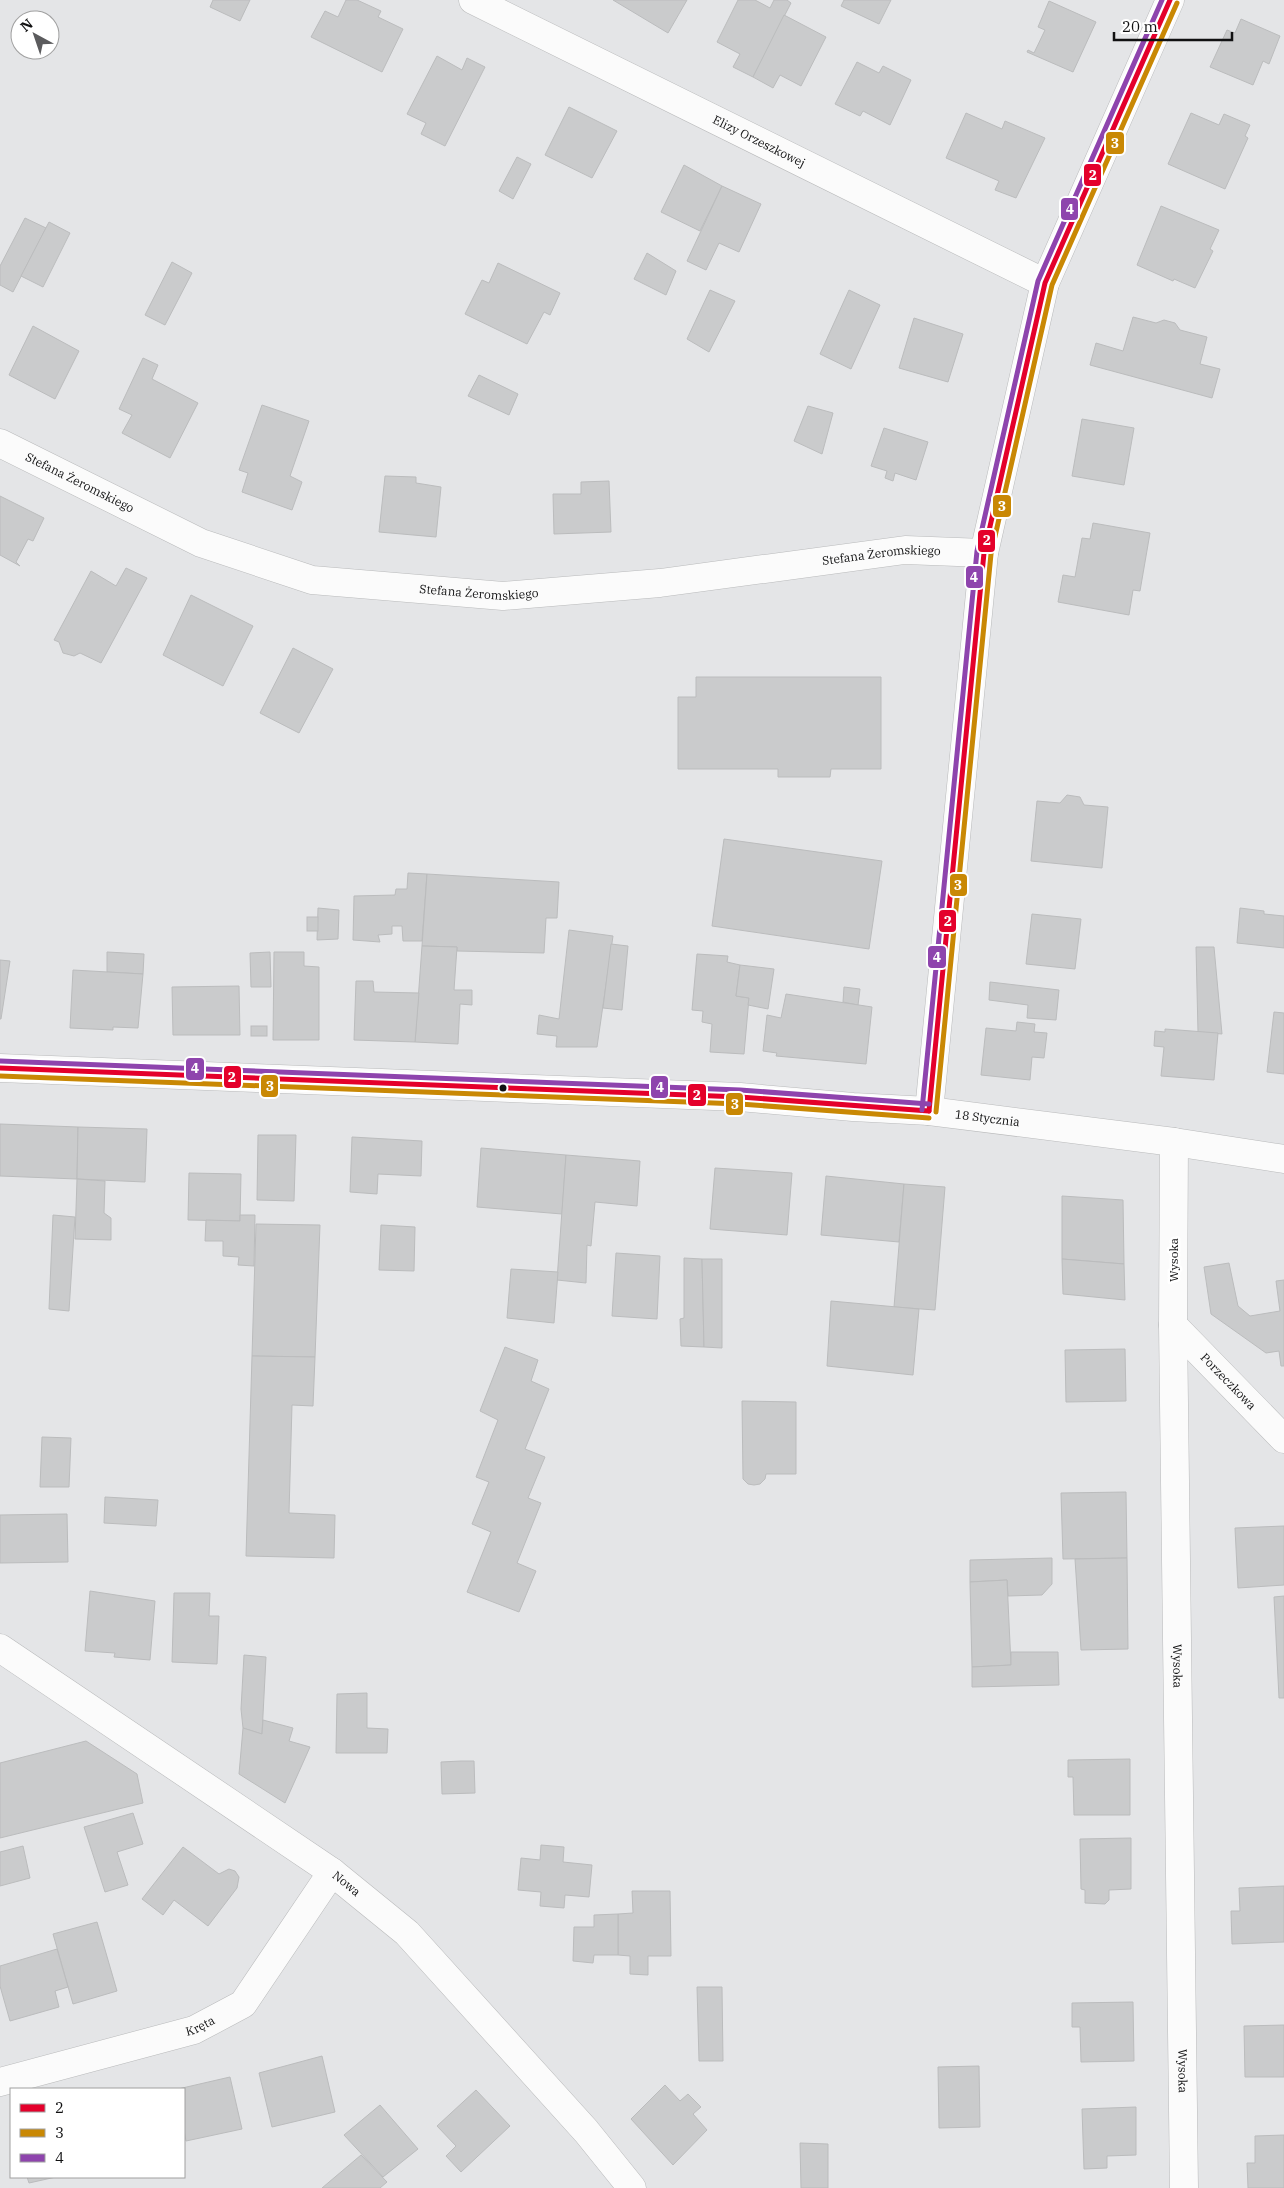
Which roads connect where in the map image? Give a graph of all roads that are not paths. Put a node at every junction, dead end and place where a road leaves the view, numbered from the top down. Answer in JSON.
{"nodes":[{"id":1,"x":473,"y":0,"type":"edge"},
{"id":2,"x":1170,"y":0,"type":"edge"},
{"id":3,"x":510,"y":8,"type":"edge"},
{"id":4,"x":1044,"y":283,"type":"junction"},
{"id":5,"x":0,"y":443,"type":"edge"},
{"id":6,"x":984,"y":552,"type":"junction"},
{"id":7,"x":0,"y":1068,"type":"edge"},
{"id":8,"x":929,"y":1111,"type":"junction"},
{"id":9,"x":1174,"y":1142,"type":"junction"},
{"id":10,"x":1284,"y":1159,"type":"edge"},
{"id":11,"x":1173,"y":1325,"type":"junction"},
{"id":12,"x":1284,"y":1439,"type":"edge"},
{"id":13,"x":0,"y":1648,"type":"edge"},
{"id":14,"x":332,"y":1872,"type":"junction"},
{"id":15,"x":0,"y":2082,"type":"edge"},
{"id":16,"x":632,"y":2188,"type":"edge"},
{"id":17,"x":1184,"y":2188,"type":"edge"}],
"edges":[{"from":1,"to":3,"type":"street","name":"Elizy Orzeszkowej"},
{"from":2,"to":4,"type":"street"},
{"from":3,"to":4,"type":"street","name":"Elizy Orzeszkowej"},
{"from":4,"to":6,"type":"street"},
{"from":5,"to":6,"type":"street","name":"Stefana Żeromskiego"},
{"from":6,"to":8,"type":"street"},
{"from":7,"to":8,"type":"street","name":"18 Stycznia"},
{"from":8,"to":9,"type":"street","name":"18 Stycznia"},
{"from":9,"to":10,"type":"street","name":"18 Stycznia"},
{"from":9,"to":11,"type":"street","name":"Wysoka"},
{"from":11,"to":12,"type":"street","name":"Porzeczkowa"},
{"from":11,"to":17,"type":"street","name":"Wysoka"},
{"from":13,"to":14,"type":"street","name":"Nowa"},
{"from":14,"to":15,"type":"street","name":"Kręta"},
{"from":14,"to":16,"type":"street","name":"Nowa"}]}
